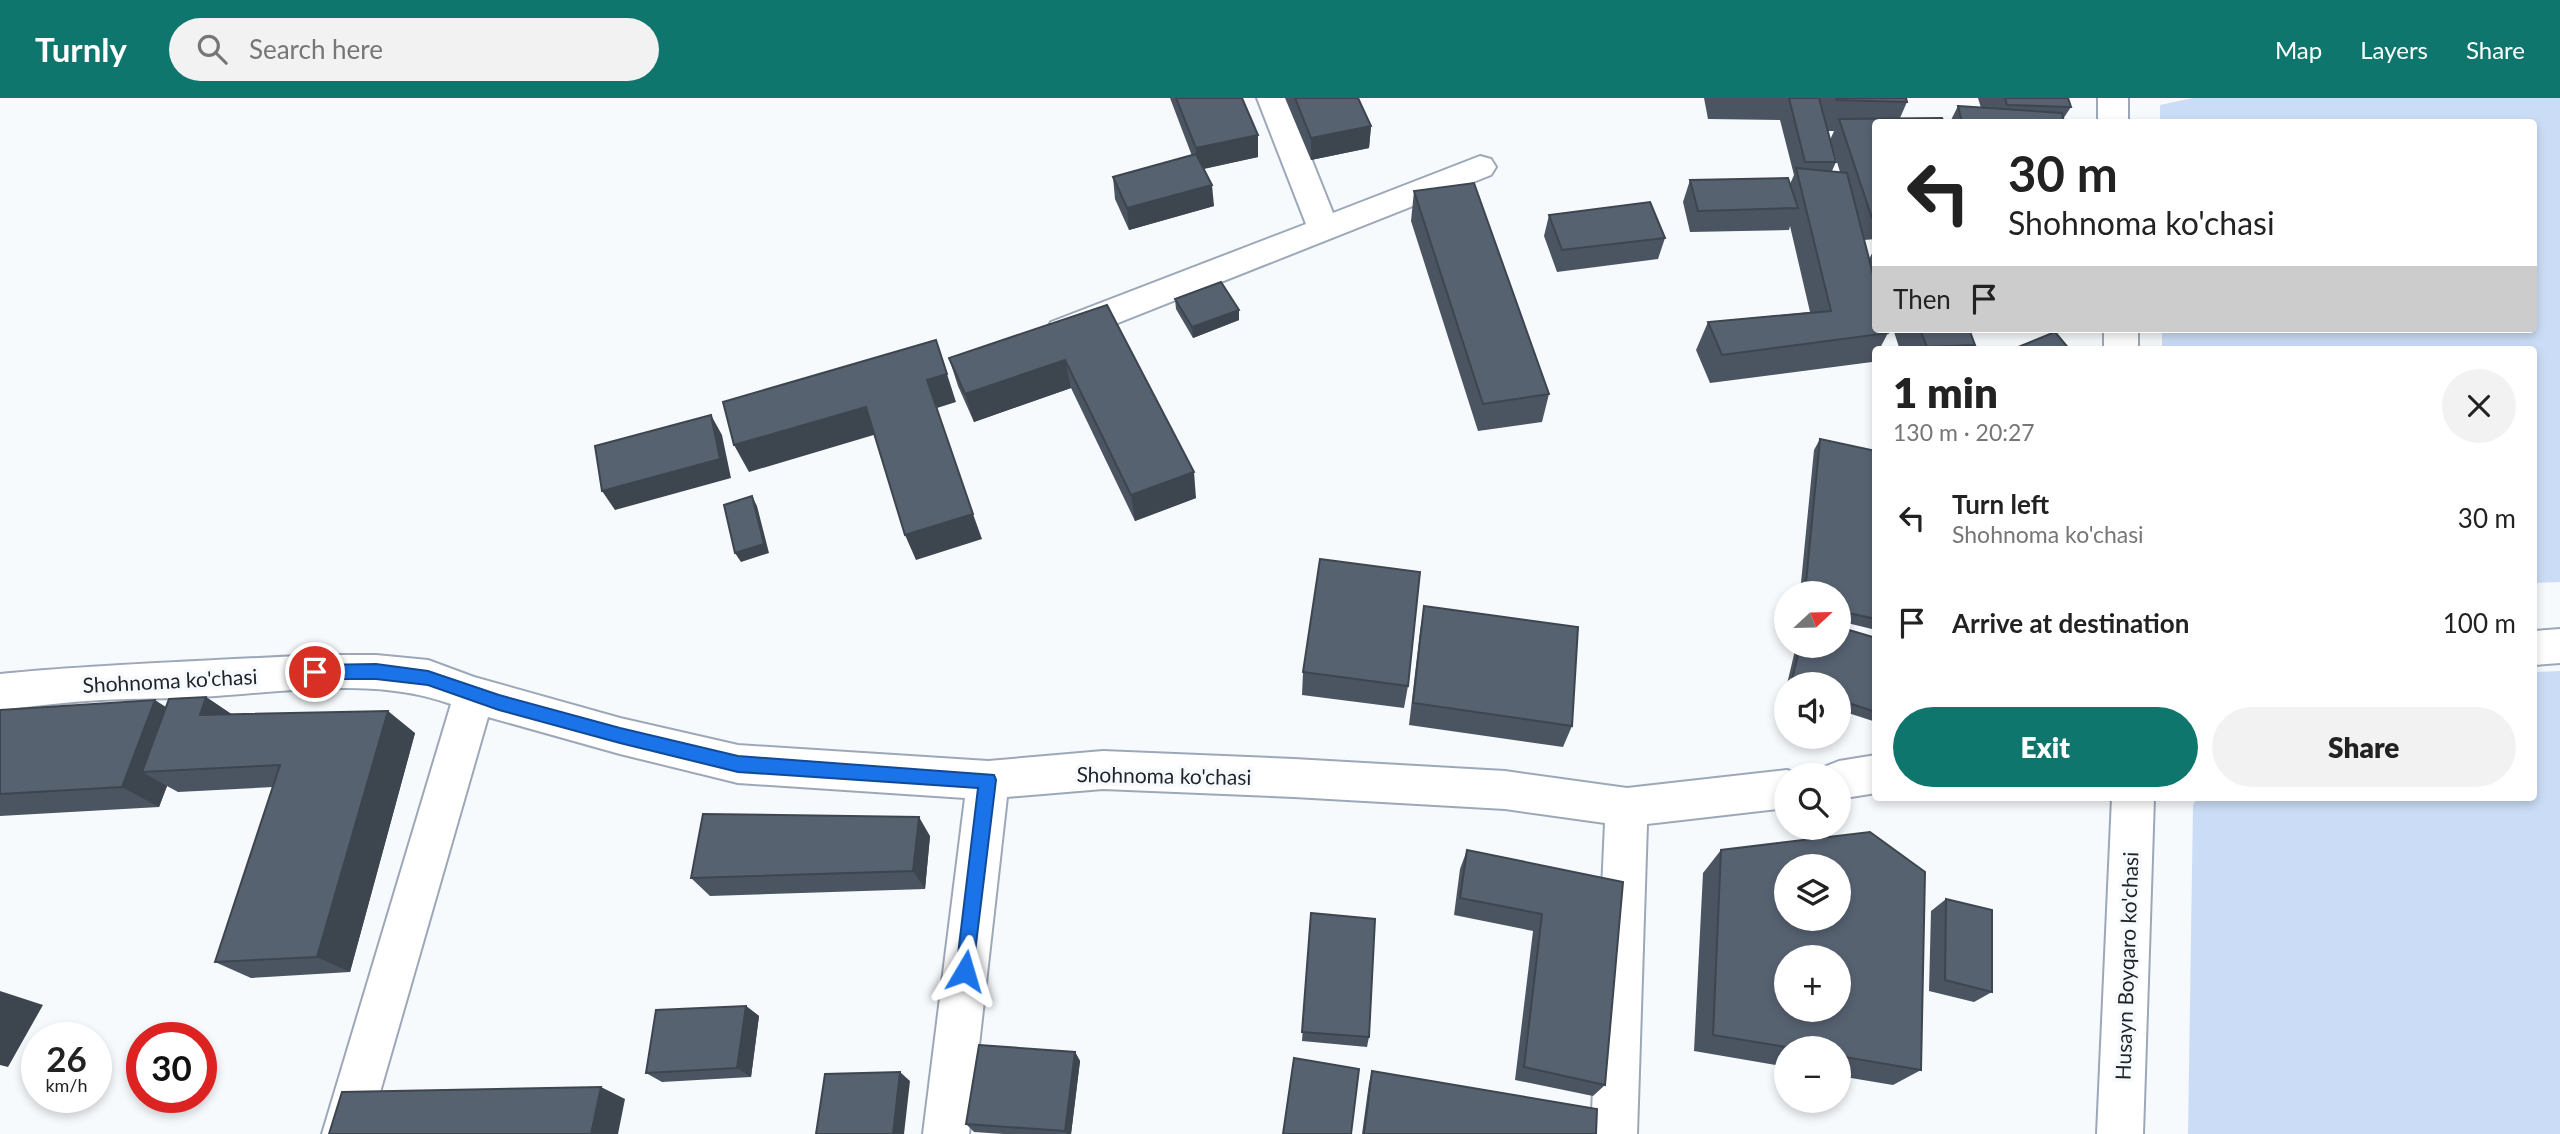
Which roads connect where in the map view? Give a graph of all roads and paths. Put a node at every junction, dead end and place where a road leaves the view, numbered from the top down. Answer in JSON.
{"nodes":[{"id":1,"x":1272,"y":98,"type":"edge"},
{"id":2,"x":2113,"y":98,"type":"edge"},
{"id":3,"x":2113,"y":119,"type":"edge"},
{"id":4,"x":1480,"y":167,"type":"dead end"},
{"id":5,"x":1324,"y":230,"type":"junction"},
{"id":6,"x":1032,"y":343,"type":"edge"},
{"id":7,"x":2560,"y":646,"type":"edge"},
{"id":8,"x":2537,"y":648,"type":"edge"},
{"id":9,"x":4,"y":692,"type":"edge"},
{"id":10,"x":474,"y":695,"type":"junction"},
{"id":11,"x":1872,"y":775,"type":"edge"},
{"id":12,"x":1851,"y":778,"type":"edge"},
{"id":13,"x":988,"y":780,"type":"junction"},
{"id":14,"x":1774,"y":790,"type":"edge"},
{"id":15,"x":2133,"y":801,"type":"edge"},
{"id":16,"x":1627,"y":807,"type":"junction"},
{"id":17,"x":345,"y":1134,"type":"edge"},
{"id":18,"x":946,"y":1134,"type":"edge"},
{"id":19,"x":1614,"y":1134,"type":"edge"},
{"id":20,"x":2120,"y":1134,"type":"edge"}],
"edges":[{"from":1,"to":5,"type":"street"},
{"from":2,"to":3,"type":"street"},
{"from":4,"to":5,"type":"street"},
{"from":5,"to":6,"type":"street"},
{"from":7,"to":8,"type":"street"},
{"from":9,"to":10,"type":"street","name":"Shohnoma ko'chasi"},
{"from":10,"to":13,"type":"street","name":"Shohnoma ko'chasi"},
{"from":10,"to":17,"type":"street"},
{"from":11,"to":12,"type":"street"},
{"from":13,"to":16,"type":"street","name":"Shohnoma ko'chasi"},
{"from":13,"to":18,"type":"street"},
{"from":14,"to":16,"type":"street","name":"Shohnoma ko'chasi"},
{"from":15,"to":20,"type":"street","name":"Husayn Boyqaro ko'chasi"},
{"from":16,"to":19,"type":"street"}]}
